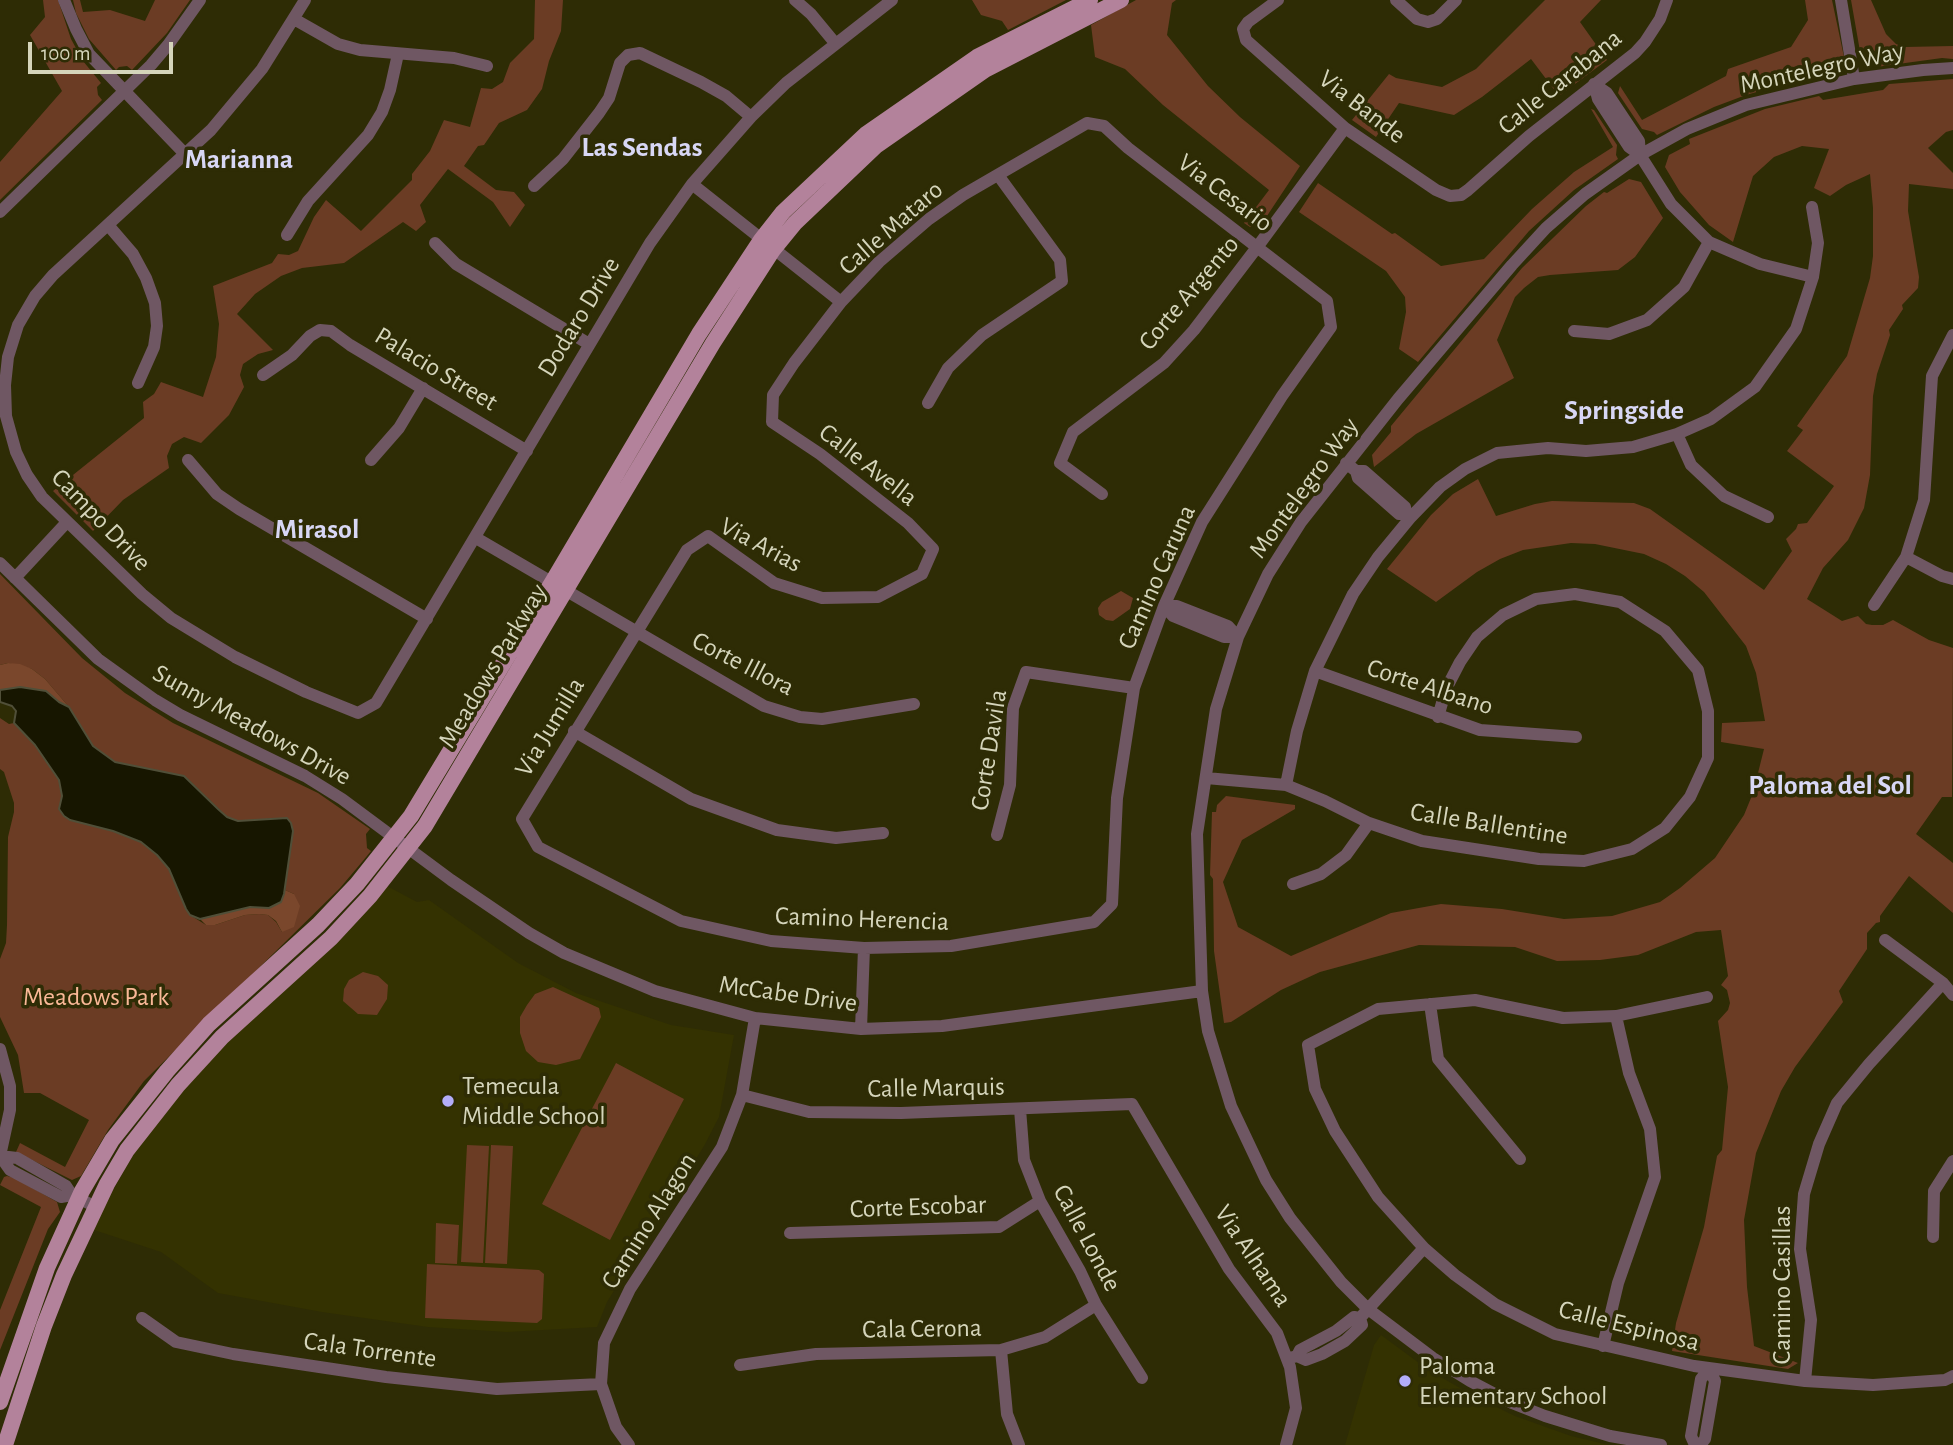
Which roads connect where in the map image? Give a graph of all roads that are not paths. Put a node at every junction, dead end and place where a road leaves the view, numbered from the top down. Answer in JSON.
{"nodes":[{"id":1,"x":64,"y":0,"type":"edge"},
{"id":2,"x":200,"y":0,"type":"edge"},
{"id":3,"x":305,"y":0,"type":"edge"},
{"id":4,"x":794,"y":0,"type":"edge"},
{"id":5,"x":892,"y":0,"type":"edge"},
{"id":6,"x":1090,"y":0,"type":"edge"},
{"id":7,"x":1121,"y":0,"type":"edge"},
{"id":8,"x":1278,"y":0,"type":"edge"},
{"id":9,"x":1396,"y":0,"type":"edge"},
{"id":10,"x":1456,"y":0,"type":"edge"},
{"id":11,"x":1667,"y":0,"type":"edge"},
{"id":12,"x":1841,"y":0,"type":"edge"},
{"id":13,"x":294,"y":19,"type":"junction"},
{"id":14,"x":835,"y":43,"type":"junction"},
{"id":15,"x":398,"y":54,"type":"junction"},
{"id":16,"x":487,"y":66,"type":"dead end"},
{"id":17,"x":1953,"y":68,"type":"edge"},
{"id":18,"x":1854,"y":79,"type":"junction"},
{"id":19,"x":1594,"y":84,"type":"junction"},
{"id":20,"x":124,"y":92,"type":"junction"},
{"id":21,"x":751,"y":117,"type":"junction"},
{"id":22,"x":1095,"y":123,"type":"joint"},
{"id":23,"x":1345,"y":128,"type":"junction"},
{"id":24,"x":186,"y":155,"type":"junction"},
{"id":25,"x":1640,"y":155,"type":"junction"},
{"id":26,"x":998,"y":175,"type":"junction"},
{"id":27,"x":692,"y":184,"type":"junction"},
{"id":28,"x":534,"y":186,"type":"dead end"},
{"id":29,"x":1468,"y":190,"type":"joint"},
{"id":30,"x":1812,"y":207,"type":"dead end"},
{"id":31,"x":0,"y":212,"type":"edge"},
{"id":32,"x":108,"y":225,"type":"junction"},
{"id":33,"x":287,"y":235,"type":"dead end"},
{"id":34,"x":1709,"y":242,"type":"junction"},
{"id":35,"x":435,"y":243,"type":"dead end"},
{"id":36,"x":767,"y":245,"type":"junction"},
{"id":37,"x":1258,"y":246,"type":"junction"},
{"id":38,"x":1813,"y":277,"type":"junction"},
{"id":39,"x":1327,"y":301,"type":"joint"},
{"id":40,"x":841,"y":302,"type":"junction"},
{"id":41,"x":1574,"y":331,"type":"dead end"},
{"id":42,"x":1953,"y":335,"type":"edge"},
{"id":43,"x":589,"y":344,"type":"junction"},
{"id":44,"x":263,"y":375,"type":"dead end"},
{"id":45,"x":138,"y":383,"type":"dead end"},
{"id":46,"x":424,"y":388,"type":"junction"},
{"id":47,"x":928,"y":403,"type":"dead end"},
{"id":48,"x":772,"y":422,"type":"joint"},
{"id":49,"x":1677,"y":434,"type":"junction"},
{"id":50,"x":527,"y":451,"type":"junction"},
{"id":51,"x":188,"y":460,"type":"dead end"},
{"id":52,"x":371,"y":460,"type":"dead end"},
{"id":53,"x":1351,"y":467,"type":"junction"},
{"id":54,"x":1102,"y":494,"type":"dead end"},
{"id":55,"x":1409,"y":515,"type":"junction"},
{"id":56,"x":1768,"y":517,"type":"dead end"},
{"id":57,"x":67,"y":523,"type":"junction"},
{"id":58,"x":475,"y":538,"type":"junction"},
{"id":59,"x":933,"y":549,"type":"joint"},
{"id":60,"x":1906,"y":557,"type":"junction"},
{"id":61,"x":0,"y":563,"type":"edge"},
{"id":62,"x":15,"y":578,"type":"junction"},
{"id":63,"x":1953,"y":579,"type":"edge"},
{"id":64,"x":560,"y":585,"type":"junction"},
{"id":65,"x":1874,"y":605,"type":"dead end"},
{"id":66,"x":1164,"y":606,"type":"junction"},
{"id":67,"x":427,"y":619,"type":"junction"},
{"id":68,"x":635,"y":631,"type":"junction"},
{"id":69,"x":1238,"y":637,"type":"junction"},
{"id":70,"x":1315,"y":671,"type":"junction"},
{"id":71,"x":1134,"y":688,"type":"junction"},
{"id":72,"x":914,"y":704,"type":"dead end"},
{"id":73,"x":368,"y":709,"type":"joint"},
{"id":74,"x":1438,"y":717,"type":"junction"},
{"id":75,"x":574,"y":731,"type":"junction"},
{"id":76,"x":1576,"y":737,"type":"dead end"},
{"id":77,"x":1206,"y":778,"type":"junction"},
{"id":78,"x":1286,"y":785,"type":"junction"},
{"id":79,"x":1369,"y":823,"type":"junction"},
{"id":80,"x":883,"y":833,"type":"dead end"},
{"id":81,"x":997,"y":835,"type":"dead end"},
{"id":82,"x":394,"y":838,"type":"junction"},
{"id":83,"x":538,"y":847,"type":"joint"},
{"id":84,"x":408,"y":848,"type":"junction"},
{"id":85,"x":1293,"y":884,"type":"dead end"},
{"id":86,"x":1112,"y":904,"type":"joint"},
{"id":87,"x":1885,"y":940,"type":"dead end"},
{"id":88,"x":864,"y":947,"type":"junction"},
{"id":89,"x":1943,"y":983,"type":"junction"},
{"id":90,"x":1202,"y":991,"type":"junction"},
{"id":91,"x":1953,"y":995,"type":"edge"},
{"id":92,"x":1707,"y":997,"type":"dead end"},
{"id":93,"x":1430,"y":1004,"type":"junction"},
{"id":94,"x":1616,"y":1016,"type":"junction"},
{"id":95,"x":755,"y":1018,"type":"junction"},
{"id":96,"x":861,"y":1029,"type":"junction"},
{"id":97,"x":0,"y":1049,"type":"edge"},
{"id":98,"x":742,"y":1095,"type":"junction"},
{"id":99,"x":1132,"y":1104,"type":"joint"},
{"id":100,"x":1020,"y":1109,"type":"junction"},
{"id":101,"x":0,"y":1156,"type":"edge"},
{"id":102,"x":1520,"y":1159,"type":"dead end"},
{"id":103,"x":1953,"y":1161,"type":"edge"},
{"id":104,"x":76,"y":1196,"type":"junction"},
{"id":105,"x":1040,"y":1201,"type":"junction"},
{"id":106,"x":96,"y":1207,"type":"junction"},
{"id":107,"x":790,"y":1233,"type":"dead end"},
{"id":108,"x":1933,"y":1237,"type":"dead end"},
{"id":109,"x":1424,"y":1248,"type":"junction"},
{"id":110,"x":1096,"y":1305,"type":"junction"},
{"id":111,"x":1364,"y":1314,"type":"junction"},
{"id":112,"x":142,"y":1318,"type":"dead end"},
{"id":113,"x":1602,"y":1346,"type":"junction"},
{"id":114,"x":1001,"y":1350,"type":"junction"},
{"id":115,"x":1292,"y":1358,"type":"junction"},
{"id":116,"x":740,"y":1365,"type":"dead end"},
{"id":117,"x":1709,"y":1368,"type":"junction"},
{"id":118,"x":1953,"y":1376,"type":"edge"},
{"id":119,"x":1142,"y":1378,"type":"dead end"},
{"id":120,"x":1805,"y":1381,"type":"junction"},
{"id":121,"x":601,"y":1384,"type":"junction"},
{"id":122,"x":0,"y":1402,"type":"edge"},
{"id":123,"x":5,"y":1445,"type":"edge"},
{"id":124,"x":629,"y":1445,"type":"edge"},
{"id":125,"x":1019,"y":1445,"type":"edge"},
{"id":126,"x":1286,"y":1445,"type":"edge"},
{"id":127,"x":1661,"y":1445,"type":"edge"},
{"id":128,"x":1697,"y":1445,"type":"edge"}],
"edges":[{"from":1,"to":20,"type":"street"},
{"from":2,"to":20,"type":"street"},
{"from":3,"to":13,"type":"street","name":"Campo Drive"},
{"from":4,"to":14,"type":"street"},
{"from":5,"to":14,"type":"street","name":"Dodaro Drive"},
{"from":6,"to":36,"type":"main road","name":"Meadows Parkway"},
{"from":7,"to":36,"type":"main road","name":"Meadows Parkway"},
{"from":8,"to":23,"type":"street","name":"Via Bande"},
{"from":9,"to":10,"type":"street"},
{"from":11,"to":19,"type":"street","name":"Calle Carabana"},
{"from":12,"to":18,"type":"street"},
{"from":13,"to":15,"type":"street"},
{"from":13,"to":24,"type":"street","name":"Campo Drive"},
{"from":14,"to":21,"type":"street","name":"Dodaro Drive"},
{"from":15,"to":16,"type":"street"},
{"from":15,"to":33,"type":"street"},
{"from":17,"to":18,"type":"street","name":"Montelegro Way"},
{"from":18,"to":25,"type":"street","name":"Montelegro Way"},
{"from":19,"to":25,"type":"street"},
{"from":19,"to":29,"type":"street","name":"Calle Carabana"},
{"from":20,"to":24,"type":"street"},
{"from":20,"to":31,"type":"street"},
{"from":21,"to":27,"type":"street","name":"Dodaro Drive"},
{"from":21,"to":28,"type":"street"},
{"from":22,"to":26,"type":"street","name":"Calle Mataro"},
{"from":22,"to":37,"type":"street","name":"Via Cesario"},
{"from":23,"to":29,"type":"street","name":"Via Bande"},
{"from":23,"to":37,"type":"street","name":"Corte Argento"},
{"from":24,"to":32,"type":"street","name":"Campo Drive"},
{"from":25,"to":34,"type":"street"},
{"from":25,"to":53,"type":"street","name":"Montelegro Way"},
{"from":26,"to":40,"type":"street","name":"Calle Mataro"},
{"from":26,"to":47,"type":"street"},
{"from":27,"to":36,"type":"street"},
{"from":27,"to":43,"type":"street","name":"Dodaro Drive"},
{"from":30,"to":38,"type":"street"},
{"from":32,"to":45,"type":"street"},
{"from":32,"to":57,"type":"street","name":"Campo Drive"},
{"from":34,"to":38,"type":"street"},
{"from":34,"to":41,"type":"street"},
{"from":35,"to":43,"type":"street"},
{"from":36,"to":40,"type":"street"},
{"from":36,"to":64,"type":"main road","name":"Meadows Parkway"},
{"from":37,"to":39,"type":"street","name":"Via Cesario"},
{"from":37,"to":54,"type":"street","name":"Corte Argento"},
{"from":38,"to":49,"type":"street"},
{"from":39,"to":66,"type":"street","name":"Camino Caruna"},
{"from":40,"to":48,"type":"street","name":"Calle Mataro"},
{"from":42,"to":60,"type":"street"},
{"from":43,"to":50,"type":"street","name":"Dodaro Drive"},
{"from":44,"to":46,"type":"street","name":"Palacio Street"},
{"from":46,"to":50,"type":"street","name":"Palacio Street"},
{"from":46,"to":52,"type":"street"},
{"from":48,"to":59,"type":"street","name":"Calle Avella"},
{"from":49,"to":55,"type":"street"},
{"from":49,"to":56,"type":"street"},
{"from":50,"to":58,"type":"street","name":"Dodaro Drive"},
{"from":51,"to":67,"type":"street"},
{"from":53,"to":55,"type":"street"},
{"from":53,"to":69,"type":"street","name":"Montelegro Way"},
{"from":55,"to":70,"type":"street"},
{"from":57,"to":62,"type":"street"},
{"from":57,"to":73,"type":"street","name":"Campo Drive"},
{"from":58,"to":64,"type":"street","name":"Corte Illora"},
{"from":58,"to":67,"type":"street","name":"Dodaro Drive"},
{"from":59,"to":68,"type":"street","name":"Via Arias"},
{"from":60,"to":63,"type":"street"},
{"from":60,"to":65,"type":"street"},
{"from":61,"to":62,"type":"street","name":"Sunny Meadows Drive"},
{"from":62,"to":82,"type":"street","name":"Sunny Meadows Drive"},
{"from":64,"to":68,"type":"street","name":"Corte Illora"},
{"from":64,"to":82,"type":"main road","name":"Meadows Parkway"},
{"from":64,"to":84,"type":"main road","name":"Meadows Parkway"},
{"from":66,"to":69,"type":"street"},
{"from":66,"to":71,"type":"street","name":"Camino Caruna"},
{"from":67,"to":73,"type":"street","name":"Dodaro Drive"},
{"from":68,"to":72,"type":"street","name":"Corte Illora"},
{"from":68,"to":75,"type":"street","name":"Via Jumilla"},
{"from":69,"to":77,"type":"street","name":"Montelegro Way"},
{"from":70,"to":74,"type":"street","name":"Corte Albano"},
{"from":70,"to":78,"type":"street"},
{"from":71,"to":81,"type":"street","name":"Corte Davila"},
{"from":71,"to":86,"type":"street","name":"Camino Caruna"},
{"from":74,"to":76,"type":"street","name":"Corte Albano"},
{"from":74,"to":79,"type":"street","name":"Calle Ballentine"},
{"from":75,"to":80,"type":"street"},
{"from":75,"to":83,"type":"street","name":"Via Jumilla"},
{"from":77,"to":78,"type":"street","name":"Calle Ballentine"},
{"from":77,"to":90,"type":"street","name":"Montelegro Way"},
{"from":78,"to":79,"type":"street","name":"Calle Ballentine"},
{"from":79,"to":85,"type":"street"},
{"from":82,"to":84,"type":"street","name":"Sunny Meadows Drive"},
{"from":82,"to":104,"type":"main road","name":"Meadows Parkway"},
{"from":83,"to":88,"type":"street","name":"Camino Herencia"},
{"from":84,"to":95,"type":"street","name":"McCabe Drive"},
{"from":84,"to":106,"type":"main road","name":"Meadows Parkway"},
{"from":86,"to":88,"type":"street","name":"Camino Herencia"},
{"from":87,"to":89,"type":"street"},
{"from":88,"to":96,"type":"street"},
{"from":89,"to":91,"type":"street"},
{"from":89,"to":120,"type":"street","name":"Camino Casillas"},
{"from":90,"to":96,"type":"street","name":"McCabe Drive"},
{"from":90,"to":111,"type":"street","name":"Montelegro Way"},
{"from":92,"to":94,"type":"street"},
{"from":93,"to":94,"type":"street"},
{"from":93,"to":102,"type":"street"},
{"from":93,"to":109,"type":"street","name":"Calle Espinosa"},
{"from":94,"to":113,"type":"street"},
{"from":95,"to":96,"type":"street","name":"McCabe Drive"},
{"from":95,"to":98,"type":"street","name":"Camino Alagon"},
{"from":97,"to":101,"type":"street"},
{"from":98,"to":100,"type":"street","name":"Calle Marquis"},
{"from":98,"to":121,"type":"street","name":"Camino Alagon"},
{"from":99,"to":100,"type":"street","name":"Calle Marquis"},
{"from":99,"to":115,"type":"street","name":"Via Alhama"},
{"from":100,"to":105,"type":"street","name":"Calle Londe"},
{"from":101,"to":104,"type":"street"},
{"from":103,"to":108,"type":"street"},
{"from":104,"to":106,"type":"street"},
{"from":104,"to":122,"type":"main road","name":"Meadows Parkway"},
{"from":105,"to":107,"type":"street","name":"Corte Escobar"},
{"from":105,"to":110,"type":"street","name":"Calle Londe"},
{"from":106,"to":123,"type":"main road","name":"Meadows Parkway"},
{"from":109,"to":111,"type":"street"},
{"from":109,"to":113,"type":"street","name":"Calle Espinosa"},
{"from":110,"to":114,"type":"street","name":"Cala Cerona"},
{"from":110,"to":119,"type":"street","name":"Calle Londe"},
{"from":111,"to":115,"type":"street"},
{"from":111,"to":127,"type":"street","name":"Montelegro Way"},
{"from":112,"to":121,"type":"street","name":"Cala Torrente"},
{"from":113,"to":117,"type":"street","name":"Calle Espinosa"},
{"from":114,"to":116,"type":"street","name":"Cala Cerona"},
{"from":114,"to":125,"type":"street"},
{"from":115,"to":126,"type":"street","name":"Via Alhama"},
{"from":117,"to":120,"type":"street","name":"Calle Espinosa"},
{"from":117,"to":128,"type":"street"},
{"from":118,"to":120,"type":"street","name":"Calle Espinosa"},
{"from":121,"to":124,"type":"street","name":"Camino Alagon"}]}
